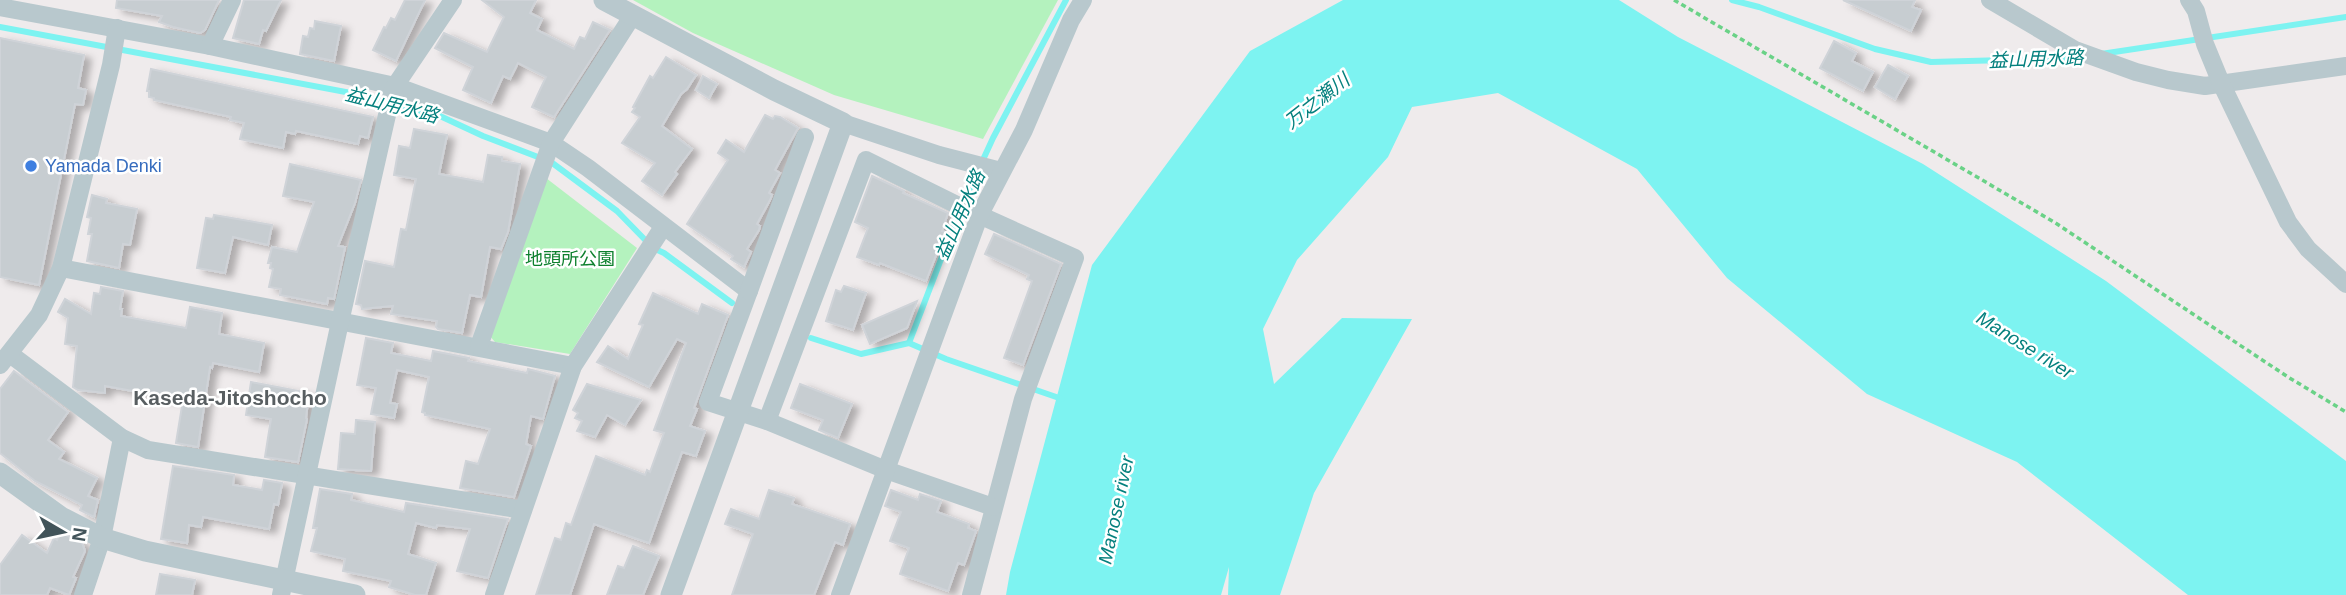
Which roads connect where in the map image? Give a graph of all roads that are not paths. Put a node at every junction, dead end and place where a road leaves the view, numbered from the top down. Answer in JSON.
{"nodes":[{"id":1,"x":232,"y":0,"type":"edge"},
{"id":2,"x":453,"y":0,"type":"edge"},
{"id":3,"x":604,"y":0,"type":"edge"},
{"id":4,"x":1083,"y":0,"type":"edge"},
{"id":5,"x":1990,"y":0,"type":"edge"},
{"id":6,"x":2189,"y":0,"type":"edge"},
{"id":7,"x":0,"y":7,"type":"edge"},
{"id":8,"x":633,"y":15,"type":"junction"},
{"id":9,"x":117,"y":28,"type":"junction"},
{"id":10,"x":210,"y":46,"type":"junction"},
{"id":11,"x":2346,"y":66,"type":"edge"},
{"id":12,"x":2221,"y":83,"type":"junction"},
{"id":13,"x":394,"y":89,"type":"junction"},
{"id":14,"x":843,"y":123,"type":"junction"},
{"id":15,"x":805,"y":137,"type":"dead end"},
{"id":16,"x":550,"y":147,"type":"junction"},
{"id":17,"x":995,"y":169,"type":"junction"},
{"id":18,"x":969,"y":210,"type":"junction"},
{"id":19,"x":660,"y":233,"type":"junction"},
{"id":20,"x":61,"y":268,"type":"junction"},
{"id":21,"x":2346,"y":284,"type":"edge"},
{"id":22,"x":749,"y":291,"type":"junction"},
{"id":23,"x":340,"y":322,"type":"junction"},
{"id":24,"x":480,"y":346,"type":"junction"},
{"id":25,"x":5,"y":359,"type":"edge"},
{"id":26,"x":573,"y":366,"type":"junction"},
{"id":27,"x":738,"y":411,"type":"junction"},
{"id":28,"x":767,"y":422,"type":"junction"},
{"id":29,"x":122,"y":438,"type":"junction"},
{"id":30,"x":886,"y":470,"type":"junction"},
{"id":31,"x":0,"y":473,"type":"edge"},
{"id":32,"x":307,"y":474,"type":"junction"},
{"id":33,"x":993,"y":507,"type":"junction"},
{"id":34,"x":523,"y":510,"type":"junction"},
{"id":35,"x":102,"y":538,"type":"junction"},
{"id":36,"x":283,"y":588,"type":"edge"},
{"id":37,"x":83,"y":595,"type":"edge"},
{"id":38,"x":355,"y":595,"type":"edge"},
{"id":39,"x":494,"y":595,"type":"edge"},
{"id":40,"x":671,"y":595,"type":"edge"},
{"id":41,"x":840,"y":595,"type":"edge"},
{"id":42,"x":971,"y":595,"type":"edge"}],
"edges":[{"from":1,"to":10,"type":"street"},
{"from":2,"to":13,"type":"street"},
{"from":3,"to":8,"type":"street"},
{"from":4,"to":17,"type":"street"},
{"from":5,"to":12,"type":"street"},
{"from":6,"to":12,"type":"street"},
{"from":7,"to":9,"type":"street"},
{"from":8,"to":14,"type":"street"},
{"from":8,"to":16,"type":"street"},
{"from":9,"to":10,"type":"street"},
{"from":9,"to":20,"type":"street"},
{"from":10,"to":13,"type":"street"},
{"from":11,"to":12,"type":"street"},
{"from":12,"to":21,"type":"street"},
{"from":13,"to":16,"type":"street"},
{"from":13,"to":23,"type":"street"},
{"from":14,"to":17,"type":"street"},
{"from":14,"to":27,"type":"street"},
{"from":15,"to":22,"type":"street"},
{"from":16,"to":19,"type":"street"},
{"from":16,"to":24,"type":"street"},
{"from":17,"to":18,"type":"street"},
{"from":18,"to":28,"type":"street"},
{"from":18,"to":30,"type":"street"},
{"from":18,"to":33,"type":"street"},
{"from":19,"to":22,"type":"street"},
{"from":19,"to":26,"type":"street"},
{"from":20,"to":23,"type":"street"},
{"from":20,"to":25,"type":"street"},
{"from":22,"to":27,"type":"street"},
{"from":23,"to":24,"type":"street"},
{"from":23,"to":32,"type":"street"},
{"from":24,"to":26,"type":"street"},
{"from":25,"to":29,"type":"street"},
{"from":26,"to":34,"type":"street"},
{"from":27,"to":28,"type":"street"},
{"from":27,"to":40,"type":"street"},
{"from":28,"to":30,"type":"street"},
{"from":29,"to":32,"type":"street"},
{"from":29,"to":35,"type":"street"},
{"from":30,"to":33,"type":"street"},
{"from":30,"to":41,"type":"street"},
{"from":31,"to":35,"type":"street"},
{"from":32,"to":34,"type":"street"},
{"from":32,"to":36,"type":"street"},
{"from":33,"to":42,"type":"street"},
{"from":34,"to":39,"type":"street"},
{"from":35,"to":36,"type":"street"},
{"from":35,"to":37,"type":"street"},
{"from":36,"to":38,"type":"street"}]}
